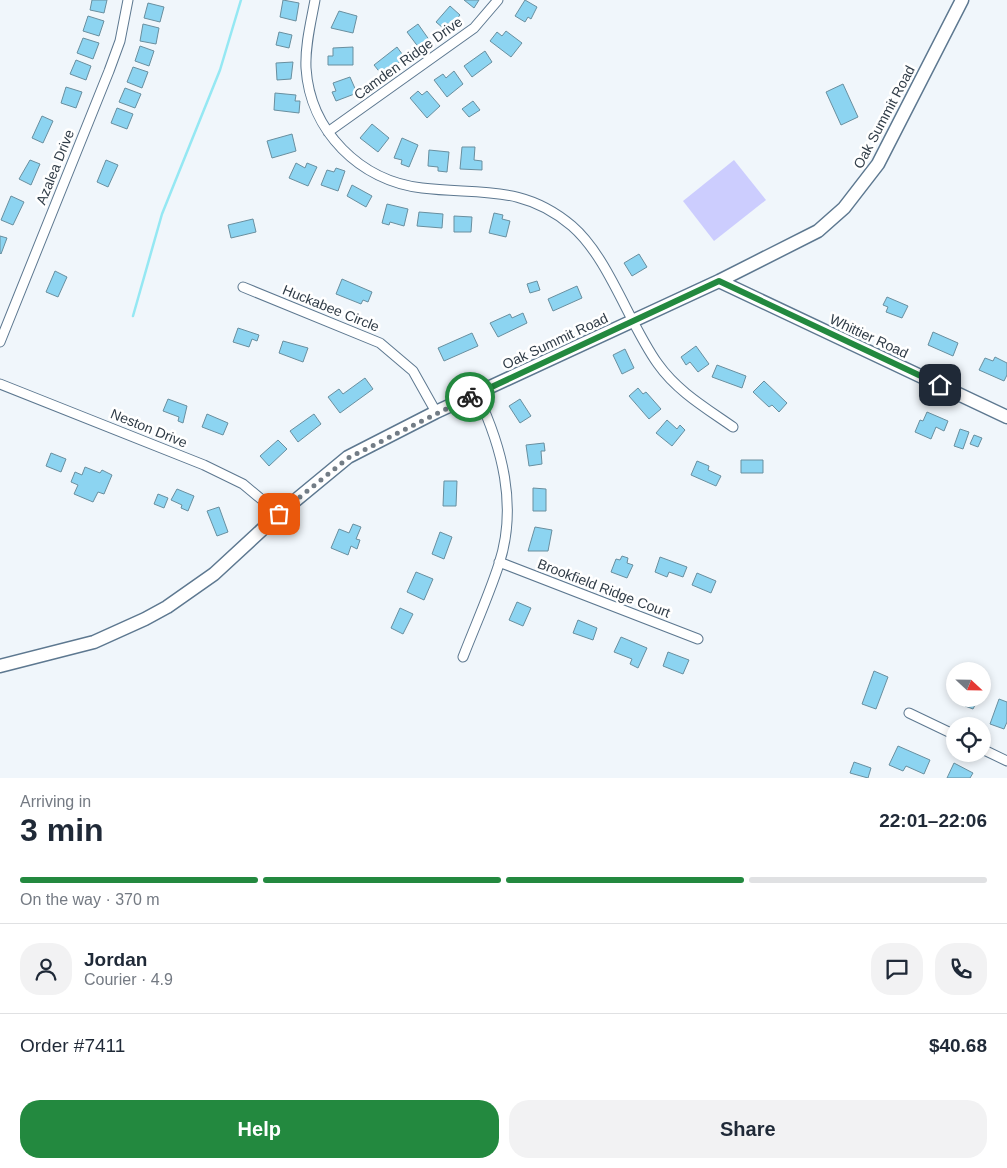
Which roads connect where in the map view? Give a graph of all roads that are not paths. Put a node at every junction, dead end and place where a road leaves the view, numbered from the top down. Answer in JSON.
{"nodes":[{"id":1,"x":128,"y":0,"type":"edge"},
{"id":2,"x":315,"y":0,"type":"edge"},
{"id":3,"x":498,"y":0,"type":"edge"},
{"id":4,"x":962,"y":0,"type":"edge"},
{"id":5,"x":328,"y":132,"type":"junction"},
{"id":6,"x":719,"y":281,"type":"junction"},
{"id":7,"x":243,"y":287,"type":"dead end"},
{"id":8,"x":633,"y":321,"type":"junction"},
{"id":9,"x":0,"y":342,"type":"edge"},
{"id":10,"x":0,"y":384,"type":"edge"},
{"id":11,"x":477,"y":394,"type":"junction"},
{"id":12,"x":436,"y":412,"type":"junction"},
{"id":13,"x":1007,"y":417,"type":"edge"},
{"id":14,"x":732,"y":427,"type":"dead end"},
{"id":15,"x":279,"y":514,"type":"junction"},
{"id":16,"x":500,"y":562,"type":"junction"},
{"id":17,"x":698,"y":639,"type":"dead end"},
{"id":18,"x":463,"y":657,"type":"dead end"},
{"id":19,"x":0,"y":666,"type":"edge"},
{"id":20,"x":909,"y":713,"type":"dead end"},
{"id":21,"x":946,"y":731,"type":"edge"},
{"id":22,"x":991,"y":753,"type":"edge"},
{"id":23,"x":1007,"y":761,"type":"edge"}],
"edges":[{"from":1,"to":9,"type":"street","name":"Azalea Drive"},
{"from":2,"to":5,"type":"street"},
{"from":3,"to":5,"type":"street","name":"Camden Ridge Drive"},
{"from":4,"to":6,"type":"main road","name":"Oak Summit Road"},
{"from":5,"to":8,"type":"street"},
{"from":6,"to":8,"type":"main road","name":"Oak Summit Road"},
{"from":6,"to":13,"type":"main road","name":"Whittier Road"},
{"from":7,"to":12,"type":"street","name":"Huckabee Circle"},
{"from":8,"to":11,"type":"main road","name":"Oak Summit Road"},
{"from":8,"to":14,"type":"street"},
{"from":10,"to":15,"type":"street","name":"Neston Drive"},
{"from":11,"to":12,"type":"main road","name":"Oak Summit Road"},
{"from":11,"to":16,"type":"street"},
{"from":12,"to":15,"type":"main road","name":"Oak Summit Road"},
{"from":15,"to":19,"type":"main road","name":"Oak Summit Road"},
{"from":16,"to":17,"type":"street","name":"Brookfield Ridge Court"},
{"from":16,"to":18,"type":"street"},
{"from":20,"to":21,"type":"street"},
{"from":22,"to":23,"type":"street"}]}
